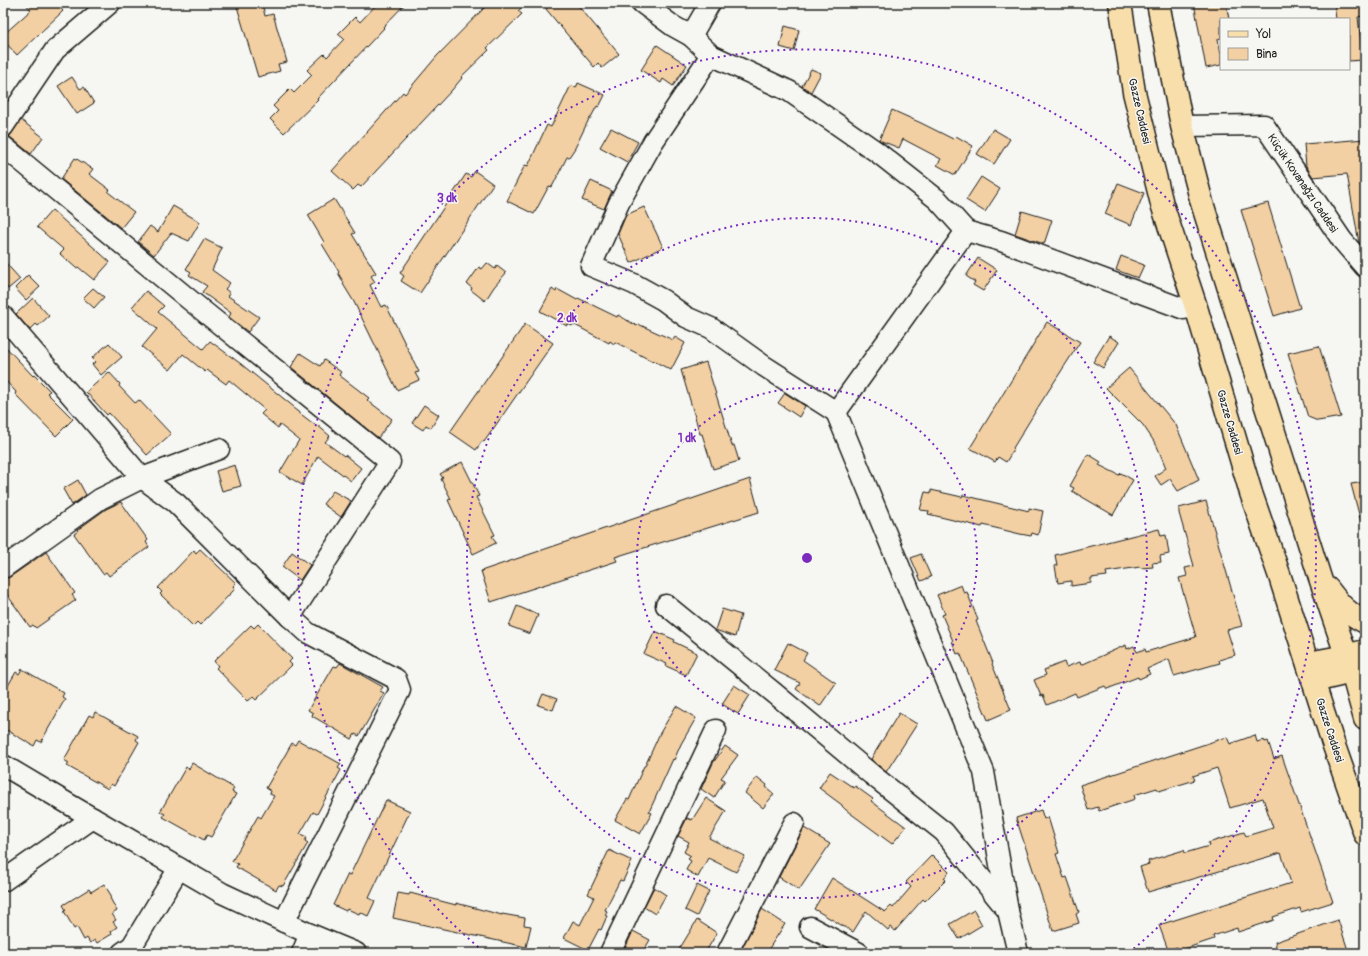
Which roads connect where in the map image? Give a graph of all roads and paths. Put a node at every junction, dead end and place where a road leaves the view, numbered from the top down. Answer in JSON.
{"nodes":[{"id":1,"x":110,"y":3,"type":"edge"},
{"id":2,"x":642,"y":3,"type":"edge"},
{"id":3,"x":710,"y":3,"type":"edge"},
{"id":4,"x":1120,"y":3,"type":"edge"},
{"id":5,"x":1158,"y":3,"type":"edge"},
{"id":6,"x":691,"y":36,"type":"junction"},
{"id":7,"x":711,"y":56,"type":"junction"},
{"id":8,"x":1182,"y":126,"type":"junction"},
{"id":9,"x":3,"y":127,"type":"edge"},
{"id":10,"x":3,"y":146,"type":"edge"},
{"id":11,"x":966,"y":231,"type":"junction"},
{"id":12,"x":1365,"y":267,"type":"edge"},
{"id":13,"x":1196,"y":307,"type":"junction"},
{"id":14,"x":3,"y":316,"type":"edge"},
{"id":15,"x":836,"y":412,"type":"junction"},
{"id":16,"x":219,"y":449,"type":"dead end"},
{"id":17,"x":142,"y":478,"type":"junction"},
{"id":18,"x":3,"y":568,"type":"edge"},
{"id":19,"x":1320,"y":578,"type":"junction"},
{"id":20,"x":666,"y":605,"type":"dead end"},
{"id":21,"x":290,"y":617,"type":"junction"},
{"id":22,"x":1365,"y":622,"type":"edge"},
{"id":23,"x":1357,"y":662,"type":"edge"},
{"id":24,"x":1311,"y":672,"type":"junction"},
{"id":25,"x":1365,"y":719,"type":"edge"},
{"id":26,"x":716,"y":730,"type":"dead end"},
{"id":27,"x":3,"y":764,"type":"edge"},
{"id":28,"x":93,"y":818,"type":"junction"},
{"id":29,"x":794,"y":823,"type":"dead end"},
{"id":30,"x":1365,"y":834,"type":"edge"},
{"id":31,"x":179,"y":868,"type":"junction"},
{"id":32,"x":3,"y":881,"type":"edge"},
{"id":33,"x":1008,"y":911,"type":"junction"},
{"id":34,"x":284,"y":922,"type":"junction"},
{"id":35,"x":810,"y":927,"type":"dead end"},
{"id":36,"x":310,"y":934,"type":"junction"},
{"id":37,"x":122,"y":953,"type":"edge"},
{"id":38,"x":302,"y":953,"type":"edge"},
{"id":39,"x":356,"y":953,"type":"edge"},
{"id":40,"x":610,"y":953,"type":"edge"},
{"id":41,"x":727,"y":953,"type":"edge"},
{"id":42,"x":859,"y":953,"type":"edge"},
{"id":43,"x":1018,"y":953,"type":"edge"}],
"edges":[{"from":1,"to":9,"type":"street"},
{"from":2,"to":6,"type":"street"},
{"from":3,"to":6,"type":"street"},
{"from":4,"to":13,"type":"main road","name":"Gazze Caddesi"},
{"from":5,"to":8,"type":"main road"},
{"from":6,"to":7,"type":"street"},
{"from":7,"to":11,"type":"street"},
{"from":7,"to":15,"type":"street"},
{"from":8,"to":12,"type":"street","name":"Küçük Kovanağzı Caddesi"},
{"from":8,"to":19,"type":"main road"},
{"from":10,"to":21,"type":"street"},
{"from":11,"to":13,"type":"street"},
{"from":11,"to":15,"type":"street"},
{"from":13,"to":24,"type":"main road","name":"Gazze Caddesi"},
{"from":14,"to":17,"type":"street"},
{"from":15,"to":33,"type":"street"},
{"from":16,"to":17,"type":"street"},
{"from":17,"to":18,"type":"street"},
{"from":17,"to":21,"type":"street"},
{"from":19,"to":22,"type":"main road"},
{"from":19,"to":23,"type":"main road"},
{"from":20,"to":33,"type":"street"},
{"from":21,"to":34,"type":"street"},
{"from":23,"to":24,"type":"main road"},
{"from":23,"to":25,"type":"main road"},
{"from":24,"to":30,"type":"main road","name":"Gazze Caddesi"},
{"from":26,"to":40,"type":"street"},
{"from":27,"to":28,"type":"street"},
{"from":28,"to":31,"type":"street"},
{"from":28,"to":32,"type":"street"},
{"from":29,"to":41,"type":"street"},
{"from":31,"to":34,"type":"street"},
{"from":31,"to":37,"type":"street"},
{"from":33,"to":43,"type":"street"},
{"from":34,"to":36,"type":"street"},
{"from":35,"to":42,"type":"street"},
{"from":36,"to":38,"type":"street"},
{"from":36,"to":39,"type":"street"}]}
